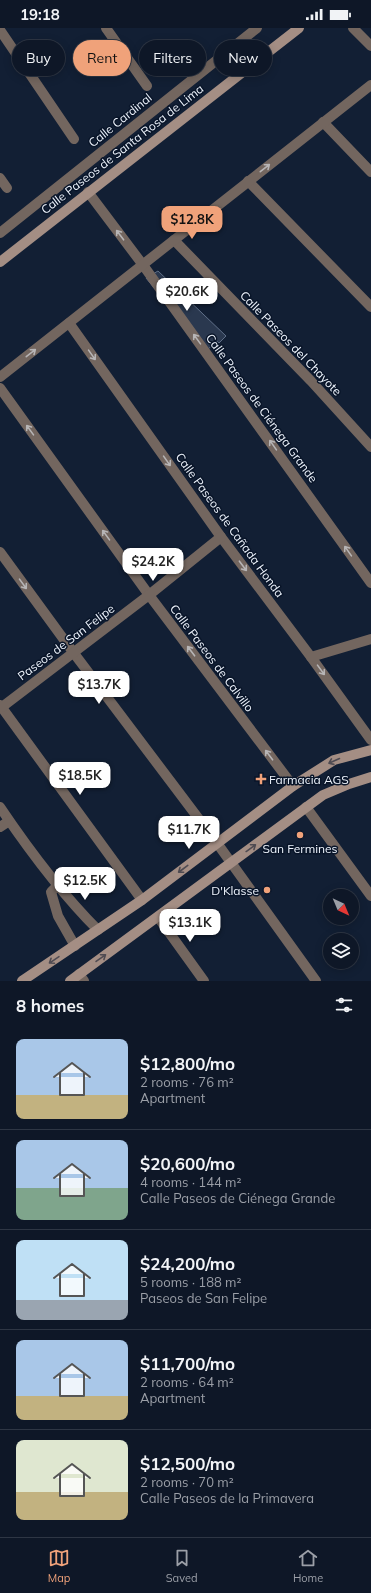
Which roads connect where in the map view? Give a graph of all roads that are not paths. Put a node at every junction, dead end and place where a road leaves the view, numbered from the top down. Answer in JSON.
{"nodes":[{"id":1,"x":106,"y":28,"type":"edge"},
{"id":2,"x":257,"y":28,"type":"edge"},
{"id":3,"x":299,"y":28,"type":"edge"},
{"id":4,"x":353,"y":28,"type":"edge"},
{"id":5,"x":0,"y":30,"type":"edge"},
{"id":6,"x":371,"y":46,"type":"edge"},
{"id":7,"x":147,"y":86,"type":"dead end"},
{"id":8,"x":371,"y":86,"type":"edge"},
{"id":9,"x":323,"y":122,"type":"junction"},
{"id":10,"x":74,"y":139,"type":"dead end"},
{"id":11,"x":371,"y":172,"type":"edge"},
{"id":12,"x":0,"y":178,"type":"edge"},
{"id":13,"x":248,"y":181,"type":"junction"},
{"id":14,"x":7,"y":188,"type":"dead end"},
{"id":15,"x":88,"y":192,"type":"junction"},
{"id":16,"x":0,"y":233,"type":"edge"},
{"id":17,"x":174,"y":240,"type":"junction"},
{"id":18,"x":0,"y":262,"type":"edge"},
{"id":19,"x":143,"y":265,"type":"junction"},
{"id":20,"x":371,"y":307,"type":"edge"},
{"id":21,"x":69,"y":323,"type":"junction"},
{"id":22,"x":0,"y":377,"type":"edge"},
{"id":23,"x":0,"y":388,"type":"edge"},
{"id":24,"x":371,"y":447,"type":"edge"},
{"id":25,"x":221,"y":537,"type":"junction"},
{"id":26,"x":0,"y":552,"type":"edge"},
{"id":27,"x":371,"y":583,"type":"edge"},
{"id":28,"x":149,"y":595,"type":"junction"},
{"id":29,"x":371,"y":639,"type":"edge"},
{"id":30,"x":73,"y":652,"type":"junction"},
{"id":31,"x":311,"y":657,"type":"junction"},
{"id":32,"x":1,"y":706,"type":"edge"},
{"id":33,"x":371,"y":740,"type":"edge"},
{"id":34,"x":371,"y":750,"type":"edge"},
{"id":35,"x":371,"y":777,"type":"edge"},
{"id":36,"x":293,"y":786,"type":"junction"},
{"id":37,"x":0,"y":807,"type":"edge"},
{"id":38,"x":306,"y":807,"type":"junction"},
{"id":39,"x":9,"y":821,"type":"junction"},
{"id":40,"x":0,"y":827,"type":"edge"},
{"id":41,"x":217,"y":843,"type":"junction"},
{"id":42,"x":231,"y":862,"type":"junction"},
{"id":43,"x":58,"y":885,"type":"junction"},
{"id":44,"x":371,"y":896,"type":"edge"},
{"id":45,"x":142,"y":900,"type":"junction"},
{"id":46,"x":158,"y":917,"type":"junction"},
{"id":47,"x":98,"y":930,"type":"junction"},
{"id":48,"x":75,"y":946,"type":"junction"},
{"id":49,"x":81,"y":977,"type":"edge"},
{"id":50,"x":22,"y":981,"type":"edge"},
{"id":51,"x":70,"y":981,"type":"edge"},
{"id":52,"x":204,"y":981,"type":"edge"},
{"id":53,"x":316,"y":981,"type":"edge"}],
"edges":[{"from":1,"to":7,"type":"street"},
{"from":2,"to":16,"type":"street","name":"Calle Cardinal"},
{"from":3,"to":15,"type":"street","name":"Calle Paseos de Santa Rosa de Lima"},
{"from":4,"to":6,"type":"street"},
{"from":5,"to":10,"type":"street"},
{"from":8,"to":9,"type":"street"},
{"from":9,"to":11,"type":"street"},
{"from":13,"to":9,"type":"street","one_way":true},
{"from":12,"to":14,"type":"street"},
{"from":13,"to":17,"type":"street"},
{"from":13,"to":20,"type":"street"},
{"from":15,"to":18,"type":"street","name":"Calle Paseos de Santa Rosa de Lima"},
{"from":19,"to":15,"type":"street","name":"Calle Paseos de Ciénega Grande","one_way":true},
{"from":17,"to":19,"type":"street"},
{"from":17,"to":24,"type":"street","name":"Calle Paseos del Chayote"},
{"from":19,"to":21,"type":"street"},
{"from":27,"to":19,"type":"street","name":"Calle Paseos de Ciénega Grande","one_way":true},
{"from":22,"to":21,"type":"street","one_way":true},
{"from":21,"to":25,"type":"street","name":"Calle Paseos de Cañada Honda","one_way":true},
{"from":28,"to":23,"type":"street","name":"Calle Paseos de Calvillo","one_way":true},
{"from":25,"to":28,"type":"street","name":"Paseos de San Felipe"},
{"from":25,"to":31,"type":"street","name":"Calle Paseos de Cañada Honda","one_way":true},
{"from":26,"to":30,"type":"street","one_way":true},
{"from":28,"to":30,"type":"street","name":"Paseos de San Felipe"},
{"from":36,"to":28,"type":"street","name":"Calle Paseos de Calvillo","one_way":true},
{"from":29,"to":31,"type":"street"},
{"from":30,"to":32,"type":"street","name":"Paseos de San Felipe"},
{"from":30,"to":41,"type":"street"},
{"from":31,"to":33,"type":"street","name":"Calle Paseos de Cañada Honda","one_way":true},
{"from":32,"to":45,"type":"street"},
{"from":34,"to":36,"type":"street","one_way":true},
{"from":35,"to":38,"type":"street"},
{"from":36,"to":41,"type":"street"},
{"from":37,"to":39,"type":"street"},
{"from":42,"to":38,"type":"street","one_way":true},
{"from":38,"to":44,"type":"street"},
{"from":39,"to":40,"type":"street"},
{"from":39,"to":43,"type":"street"},
{"from":41,"to":42,"type":"street"},
{"from":41,"to":45,"type":"street","one_way":true},
{"from":42,"to":46,"type":"street"},
{"from":42,"to":53,"type":"street"},
{"from":43,"to":47,"type":"street"},
{"from":43,"to":48,"type":"street"},
{"from":45,"to":47,"type":"street"},
{"from":49,"to":46,"type":"street","one_way":true},
{"from":46,"to":52,"type":"street"},
{"from":47,"to":48,"type":"street"},
{"from":48,"to":50,"type":"street","one_way":true},
{"from":49,"to":51,"type":"street"}]}
